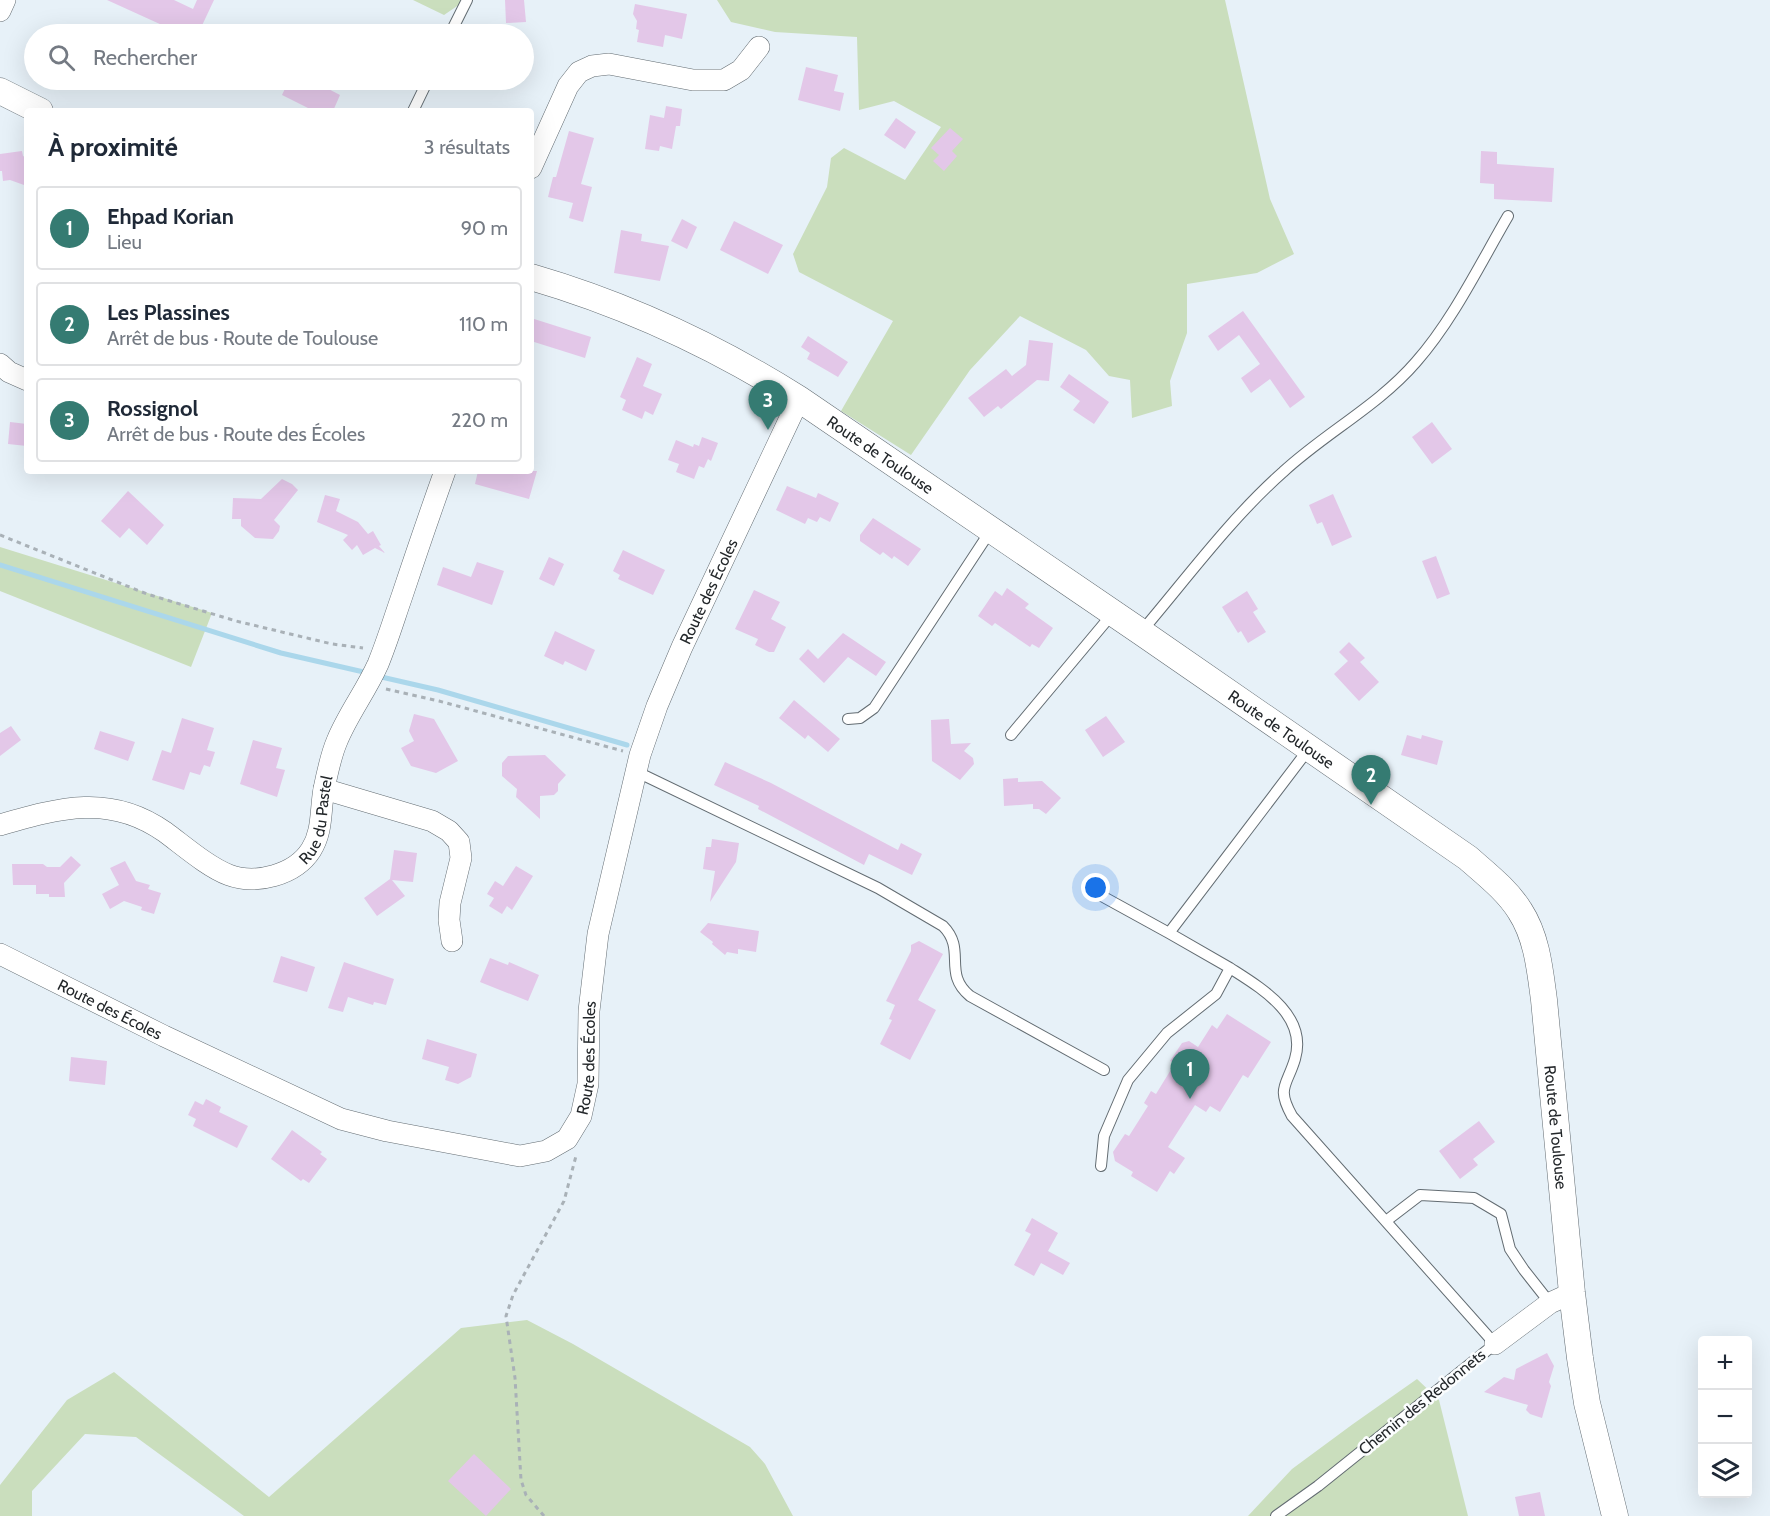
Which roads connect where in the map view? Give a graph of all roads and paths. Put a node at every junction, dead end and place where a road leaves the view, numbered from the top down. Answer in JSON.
{"nodes":[{"id":1,"x":5,"y":0,"type":"edge"},
{"id":2,"x":467,"y":0,"type":"edge"},
{"id":3,"x":0,"y":11,"type":"edge"},
{"id":4,"x":455,"y":24,"type":"edge"},
{"id":5,"x":759,"y":47,"type":"dead end"},
{"id":6,"x":423,"y":90,"type":"edge"},
{"id":7,"x":0,"y":92,"type":"edge"},
{"id":8,"x":34,"y":108,"type":"edge"},
{"id":9,"x":414,"y":108,"type":"edge"},
{"id":10,"x":0,"y":110,"type":"edge"},
{"id":11,"x":24,"y":117,"type":"edge"},
{"id":12,"x":534,"y":161,"type":"edge"},
{"id":13,"x":1508,"y":216,"type":"dead end"},
{"id":14,"x":534,"y":278,"type":"edge"},
{"id":15,"x":0,"y":364,"type":"edge"},
{"id":16,"x":24,"y":379,"type":"edge"},
{"id":17,"x":799,"y":399,"type":"junction"},
{"id":18,"x":444,"y":474,"type":"edge"},
{"id":19,"x":991,"y":530,"type":"junction"},
{"id":20,"x":0,"y":535,"type":"edge"},
{"id":21,"x":1113,"y":613,"type":"junction"},
{"id":22,"x":1141,"y":632,"type":"junction"},
{"id":23,"x":373,"y":672,"type":"junction"},
{"id":24,"x":848,"y":719,"type":"dead end"},
{"id":25,"x":1011,"y":735,"type":"dead end"},
{"id":26,"x":1308,"y":750,"type":"junction"},
{"id":27,"x":637,"y":763,"type":"junction"},
{"id":28,"x":324,"y":789,"type":"junction"},
{"id":29,"x":0,"y":825,"type":"edge"},
{"id":30,"x":1089,"y":889,"type":"dead end"},
{"id":31,"x":1169,"y":933,"type":"junction"},
{"id":32,"x":452,"y":941,"type":"dead end"},
{"id":33,"x":0,"y":954,"type":"edge"},
{"id":34,"x":1230,"y":968,"type":"junction"},
{"id":35,"x":1104,"y":1070,"type":"dead end"},
{"id":36,"x":567,"y":1139,"type":"junction"},
{"id":37,"x":1101,"y":1166,"type":"dead end"},
{"id":38,"x":1386,"y":1221,"type":"junction"},
{"id":39,"x":1561,"y":1298,"type":"junction"},
{"id":40,"x":1495,"y":1344,"type":"junction"},
{"id":41,"x":544,"y":1516,"type":"edge"},
{"id":42,"x":1276,"y":1516,"type":"edge"},
{"id":43,"x":1615,"y":1516,"type":"edge"}],
"edges":[{"from":1,"to":3,"type":"street"},
{"from":2,"to":4,"type":"lane"},
{"from":5,"to":12,"type":"street"},
{"from":6,"to":9,"type":"lane"},
{"from":7,"to":8,"type":"street"},
{"from":10,"to":11,"type":"street"},
{"from":13,"to":22,"type":"lane"},
{"from":14,"to":17,"type":"street","name":"Route de Toulouse"},
{"from":15,"to":16,"type":"street"},
{"from":17,"to":19,"type":"street","name":"Route de Toulouse"},
{"from":17,"to":27,"type":"street","name":"Route des Écoles"},
{"from":18,"to":23,"type":"street","name":"Rue du Pastel"},
{"from":19,"to":21,"type":"street","name":"Route de Toulouse"},
{"from":19,"to":24,"type":"lane"},
{"from":20,"to":23,"type":"path"},
{"from":21,"to":22,"type":"street","name":"Route de Toulouse"},
{"from":21,"to":25,"type":"lane"},
{"from":22,"to":26,"type":"street","name":"Route de Toulouse"},
{"from":23,"to":27,"type":"path"},
{"from":23,"to":28,"type":"street","name":"Rue du Pastel"},
{"from":26,"to":31,"type":"lane"},
{"from":26,"to":39,"type":"street","name":"Route de Toulouse"},
{"from":27,"to":35,"type":"lane"},
{"from":27,"to":36,"type":"street","name":"Route des Écoles"},
{"from":28,"to":29,"type":"street","name":"Rue du Pastel"},
{"from":28,"to":32,"type":"street"},
{"from":30,"to":31,"type":"lane"},
{"from":31,"to":34,"type":"lane"},
{"from":33,"to":36,"type":"street","name":"Route des Écoles"},
{"from":34,"to":37,"type":"lane"},
{"from":34,"to":38,"type":"lane"},
{"from":36,"to":41,"type":"path"},
{"from":38,"to":39,"type":"lane"},
{"from":38,"to":40,"type":"lane"},
{"from":39,"to":40,"type":"street","name":"Chemin des Redonnets"},
{"from":39,"to":43,"type":"street","name":"Route de Toulouse"},
{"from":40,"to":42,"type":"lane","name":"Chemin des Redonnets"}]}
